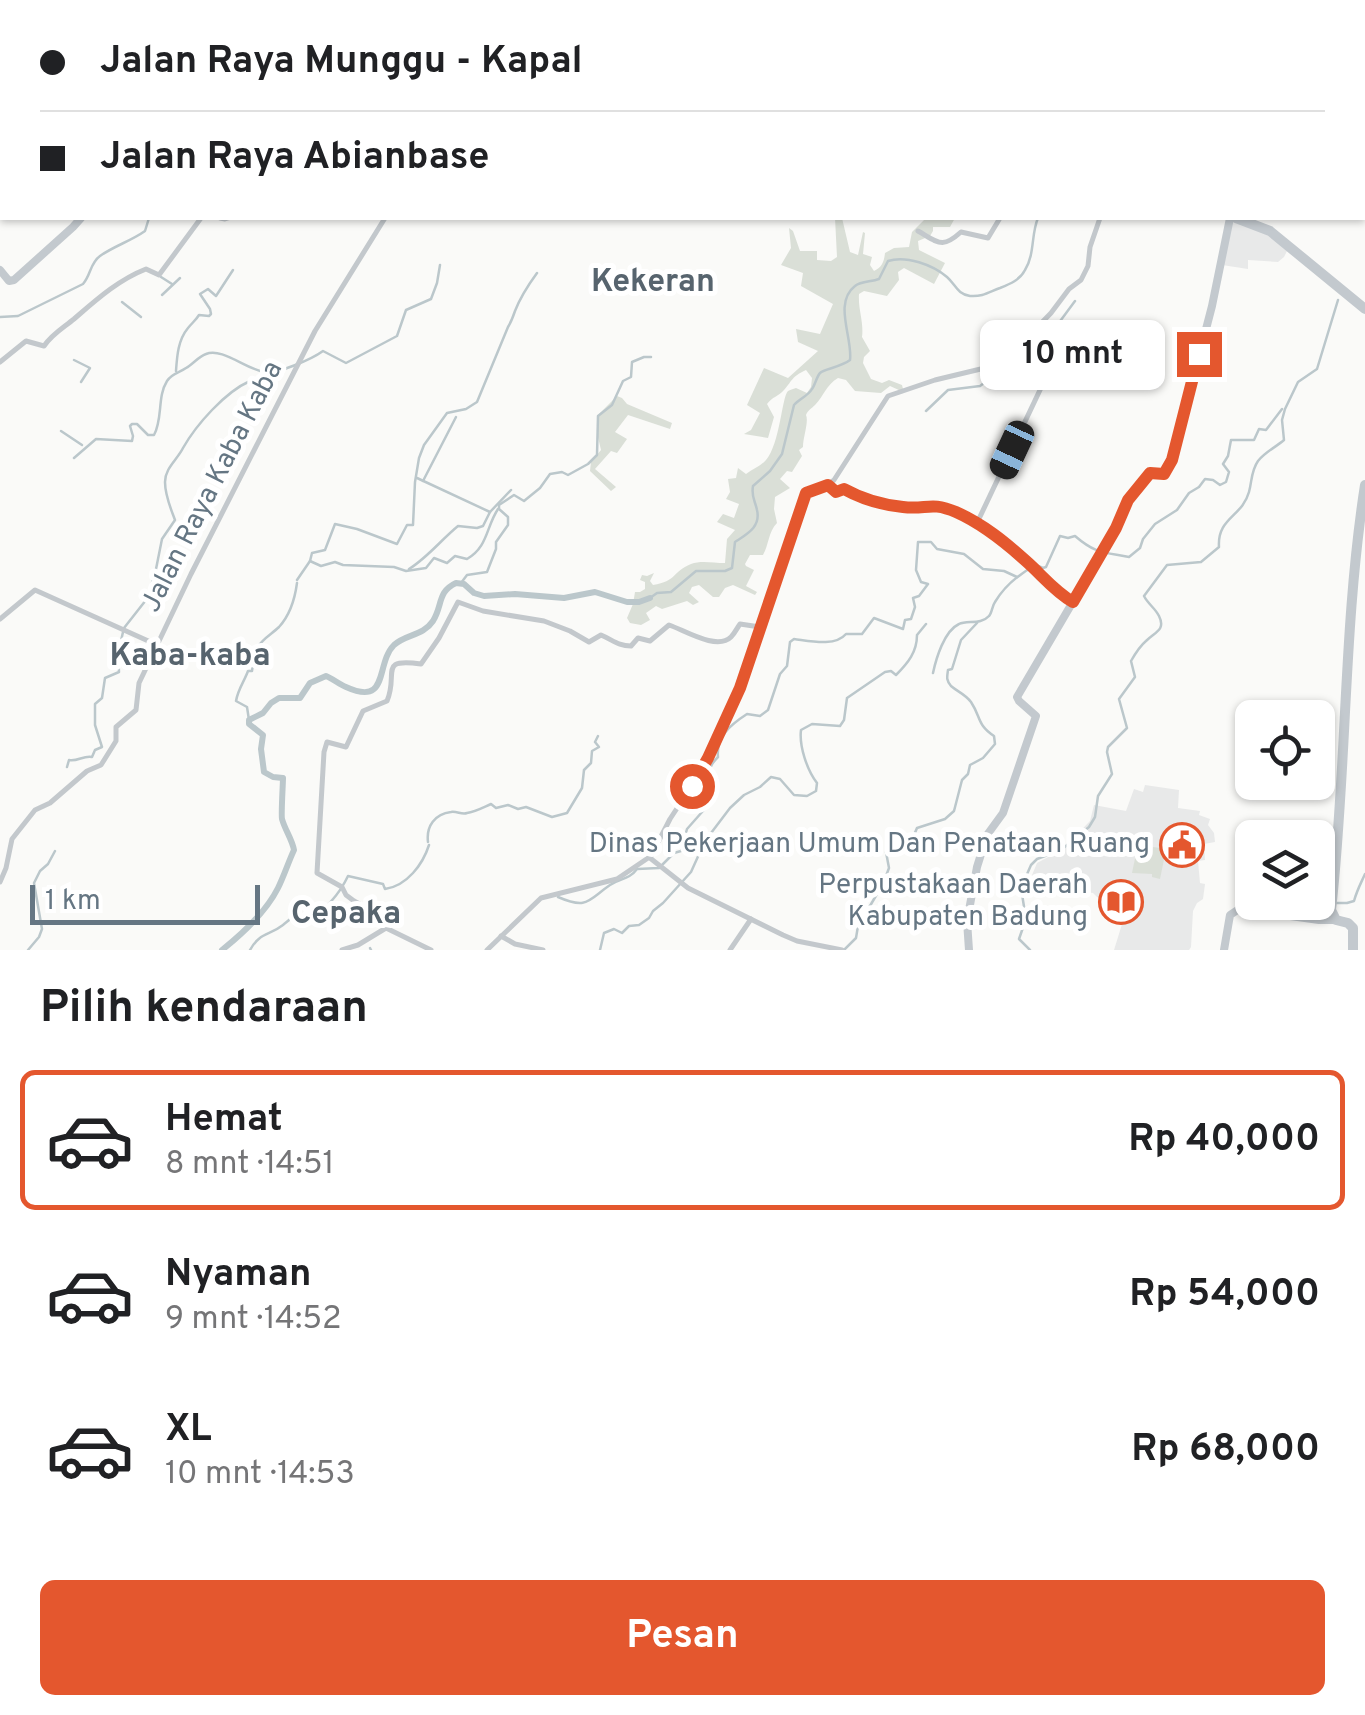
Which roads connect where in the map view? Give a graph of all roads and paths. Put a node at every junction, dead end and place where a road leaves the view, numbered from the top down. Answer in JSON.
{"nodes":[{"id":1,"x":79,"y":220,"type":"edge"},
{"id":2,"x":199,"y":220,"type":"edge"},
{"id":3,"x":384,"y":220,"type":"edge"},
{"id":4,"x":999,"y":220,"type":"edge"},
{"id":5,"x":1099,"y":220,"type":"edge"},
{"id":6,"x":1233,"y":220,"type":"edge"},
{"id":7,"x":1236,"y":220,"type":"edge"},
{"id":8,"x":918,"y":231,"type":"dead end"},
{"id":9,"x":0,"y":270,"type":"edge"},
{"id":10,"x":1365,"y":309,"type":"edge"},
{"id":11,"x":1032,"y":334,"type":"junction"},
{"id":12,"x":0,"y":362,"type":"edge"},
{"id":13,"x":828,"y":485,"type":"junction"},
{"id":14,"x":1365,"y":486,"type":"edge"},
{"id":15,"x":977,"y":523,"type":"junction"},
{"id":16,"x":1073,"y":602,"type":"junction"},
{"id":17,"x":0,"y":619,"type":"edge"},
{"id":18,"x":760,"y":627,"type":"junction"},
{"id":19,"x":155,"y":644,"type":"junction"},
{"id":20,"x":650,"y":858,"type":"junction"},
{"id":21,"x":1335,"y":878,"type":"edge"},
{"id":22,"x":0,"y":882,"type":"edge"},
{"id":23,"x":1235,"y":912,"type":"edge"},
{"id":24,"x":1335,"y":914,"type":"edge"},
{"id":25,"x":750,"y":919,"type":"junction"},
{"id":26,"x":386,"y":928,"type":"junction"},
{"id":27,"x":501,"y":936,"type":"junction"},
{"id":28,"x":342,"y":950,"type":"edge"},
{"id":29,"x":431,"y":950,"type":"edge"},
{"id":30,"x":486,"y":950,"type":"edge"},
{"id":31,"x":543,"y":950,"type":"edge"},
{"id":32,"x":730,"y":950,"type":"edge"},
{"id":33,"x":842,"y":950,"type":"edge"},
{"id":34,"x":970,"y":950,"type":"edge"},
{"id":35,"x":1224,"y":950,"type":"edge"},
{"id":36,"x":1352,"y":950,"type":"edge"}],
"edges":[{"from":1,"to":9,"type":"main road"},
{"from":2,"to":12,"type":"street"},
{"from":3,"to":19,"type":"street","name":"Jalan Raya Kaba Kaba"},
{"from":4,"to":8,"type":"street"},
{"from":5,"to":11,"type":"street"},
{"from":6,"to":16,"type":"main road"},
{"from":7,"to":10,"type":"highway"},
{"from":11,"to":13,"type":"street"},
{"from":11,"to":15,"type":"street"},
{"from":13,"to":15,"type":"street"},
{"from":13,"to":18,"type":"street"},
{"from":14,"to":21,"type":"highway"},
{"from":15,"to":16,"type":"street"},
{"from":16,"to":34,"type":"main road"},
{"from":17,"to":19,"type":"street"},
{"from":18,"to":20,"type":"street"},
{"from":18,"to":26,"type":"street"},
{"from":19,"to":22,"type":"street","name":"Jalan Raya Kaba Kaba"},
{"from":20,"to":25,"type":"street"},
{"from":20,"to":27,"type":"street"},
{"from":23,"to":35,"type":"main road"},
{"from":24,"to":36,"type":"highway"},
{"from":25,"to":32,"type":"street"},
{"from":25,"to":33,"type":"street"},
{"from":26,"to":28,"type":"street"},
{"from":26,"to":29,"type":"street"},
{"from":27,"to":30,"type":"street"},
{"from":27,"to":31,"type":"street"}]}
